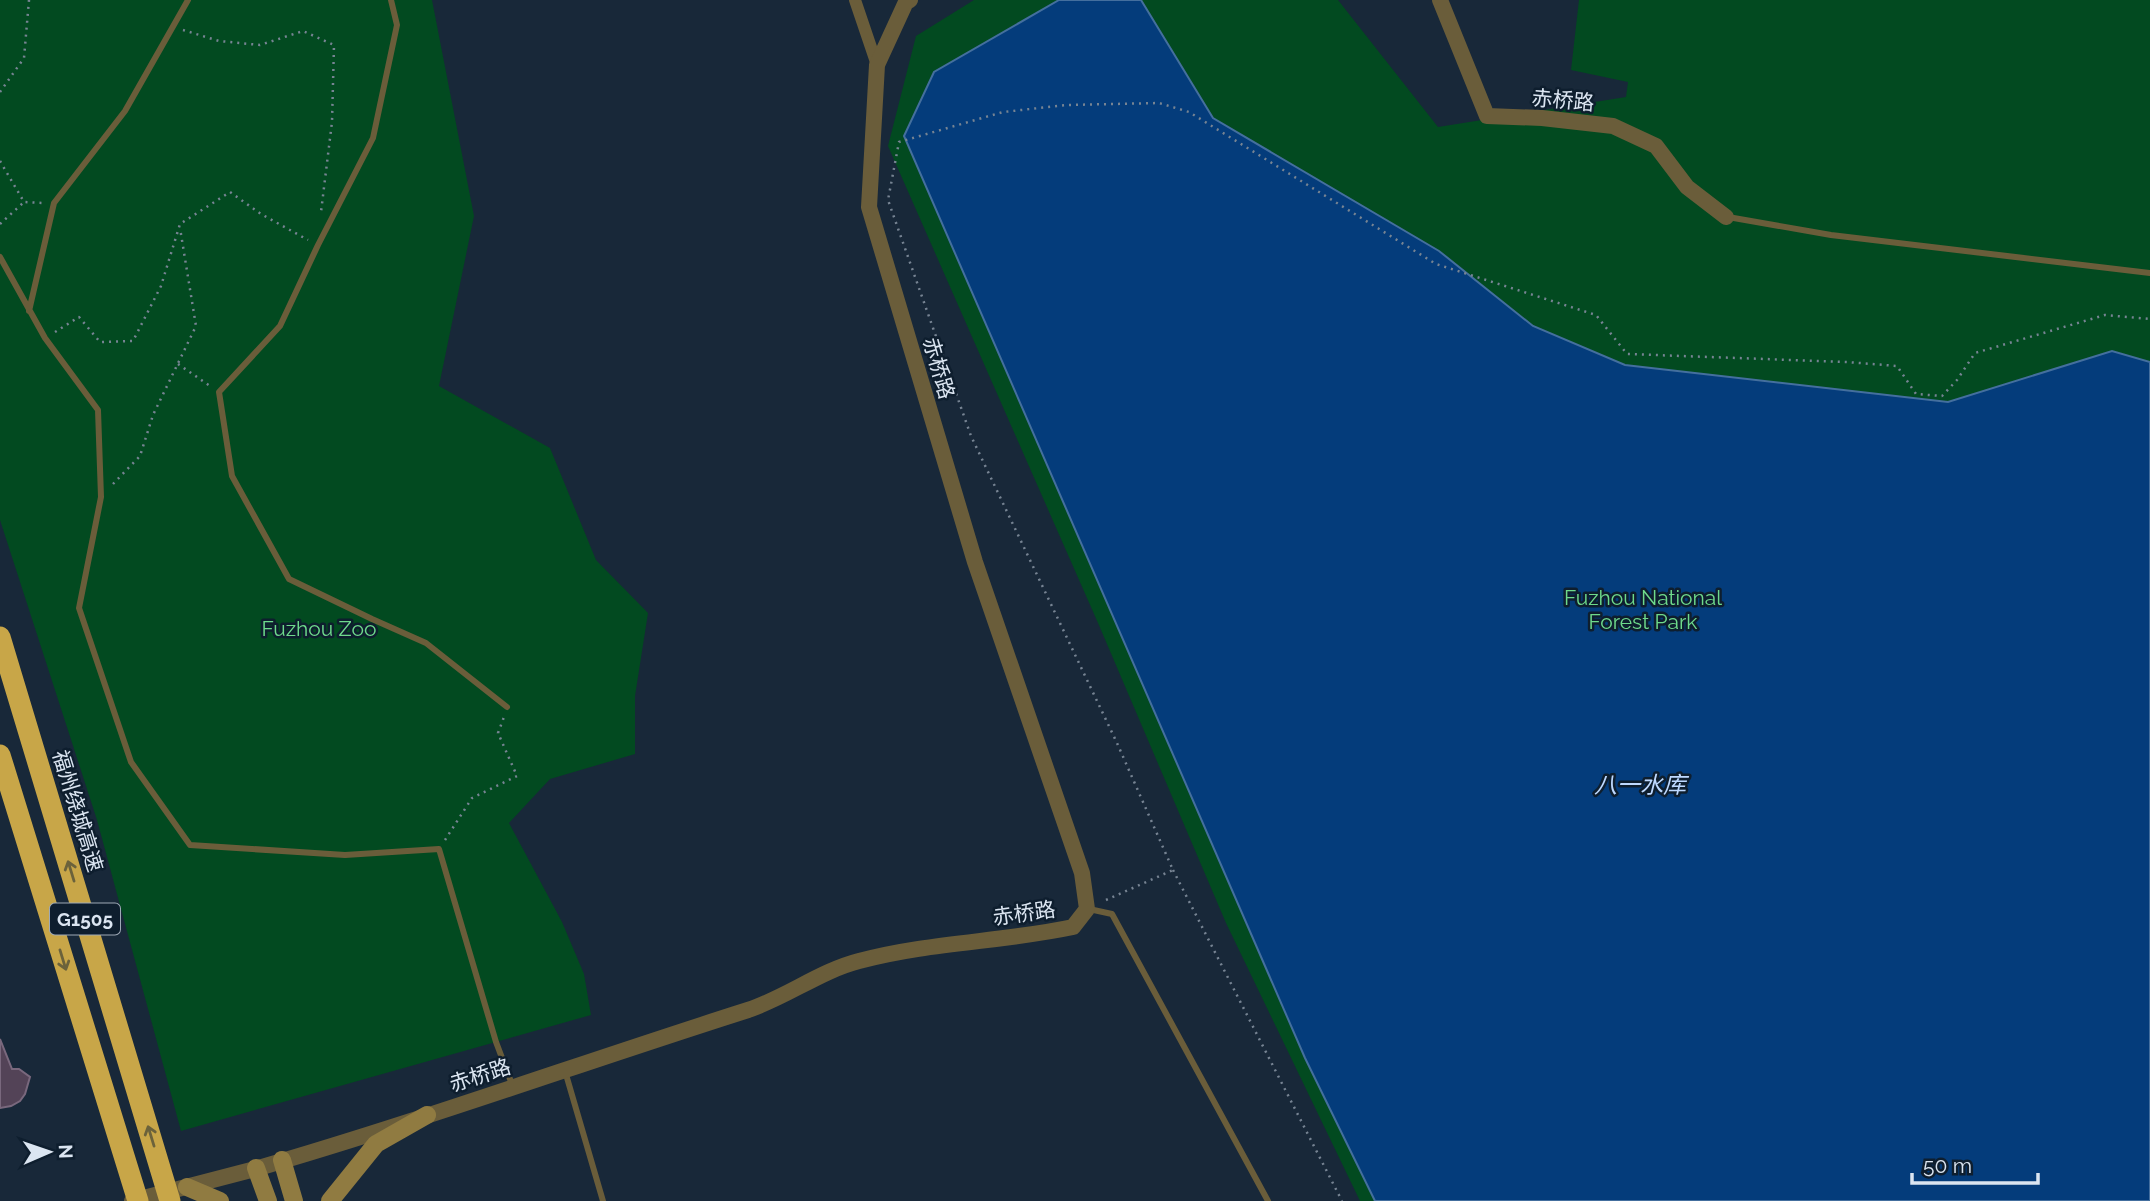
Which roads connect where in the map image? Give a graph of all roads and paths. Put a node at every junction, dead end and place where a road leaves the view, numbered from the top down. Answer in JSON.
{"nodes":[{"id":1,"x":29,"y":0,"type":"edge"},
{"id":2,"x":188,"y":0,"type":"edge"},
{"id":3,"x":391,"y":0,"type":"edge"},
{"id":4,"x":855,"y":0,"type":"edge"},
{"id":5,"x":910,"y":0,"type":"edge"},
{"id":6,"x":1440,"y":0,"type":"edge"},
{"id":7,"x":173,"y":27,"type":"junction"},
{"id":8,"x":877,"y":65,"type":"junction"},
{"id":9,"x":0,"y":92,"type":"edge"},
{"id":10,"x":0,"y":161,"type":"edge"},
{"id":11,"x":24,"y":202,"type":"junction"},
{"id":12,"x":54,"y":203,"type":"junction"},
{"id":13,"x":1726,"y":217,"type":"joint"},
{"id":14,"x":0,"y":224,"type":"edge"},
{"id":15,"x":180,"y":224,"type":"junction"},
{"id":16,"x":318,"y":245,"type":"junction"},
{"id":17,"x":0,"y":257,"type":"edge"},
{"id":18,"x":2150,"y":273,"type":"edge"},
{"id":19,"x":29,"y":311,"type":"junction"},
{"id":20,"x":2150,"y":319,"type":"edge"},
{"id":21,"x":45,"y":338,"type":"junction"},
{"id":22,"x":178,"y":364,"type":"junction"},
{"id":23,"x":219,"y":392,"type":"junction"},
{"id":24,"x":101,"y":497,"type":"junction"},
{"id":25,"x":0,"y":636,"type":"edge"},
{"id":26,"x":507,"y":707,"type":"joint"},
{"id":27,"x":0,"y":755,"type":"edge"},
{"id":28,"x":439,"y":849,"type":"junction"},
{"id":29,"x":1173,"y":870,"type":"junction"},
{"id":30,"x":1087,"y":909,"type":"junction"},
{"id":31,"x":565,"y":1069,"type":"junction"},
{"id":32,"x":513,"y":1087,"type":"junction"},
{"id":33,"x":427,"y":1115,"type":"junction"},
{"id":34,"x":282,"y":1160,"type":"junction"},
{"id":35,"x":256,"y":1168,"type":"junction"},
{"id":36,"x":187,"y":1187,"type":"junction"},
{"id":37,"x":132,"y":1201,"type":"edge"},
{"id":38,"x":138,"y":1201,"type":"edge"},
{"id":39,"x":170,"y":1201,"type":"edge"},
{"id":40,"x":220,"y":1201,"type":"edge"},
{"id":41,"x":268,"y":1201,"type":"edge"},
{"id":42,"x":294,"y":1201,"type":"edge"},
{"id":43,"x":330,"y":1201,"type":"edge"},
{"id":44,"x":603,"y":1201,"type":"edge"},
{"id":45,"x":1268,"y":1201,"type":"edge"},
{"id":46,"x":1342,"y":1201,"type":"edge"}],
"edges":[{"from":1,"to":9,"type":"path"},
{"from":2,"to":7,"type":"lane"},
{"from":3,"to":16,"type":"lane"},
{"from":4,"to":8,"type":"street"},
{"from":5,"to":8,"type":"street","name":"赤桥路"},
{"from":6,"to":13,"type":"street","name":"赤桥路"},
{"from":7,"to":12,"type":"lane"},
{"from":7,"to":16,"type":"path"},
{"from":8,"to":30,"type":"street","name":"赤桥路"},
{"from":10,"to":11,"type":"path"},
{"from":11,"to":12,"type":"path"},
{"from":11,"to":14,"type":"path"},
{"from":12,"to":19,"type":"lane"},
{"from":13,"to":18,"type":"lane"},
{"from":15,"to":16,"type":"path"},
{"from":15,"to":21,"type":"path"},
{"from":15,"to":22,"type":"path"},
{"from":16,"to":23,"type":"lane"},
{"from":17,"to":19,"type":"lane"},
{"from":19,"to":21,"type":"lane"},
{"from":20,"to":29,"type":"path"},
{"from":21,"to":24,"type":"lane"},
{"from":22,"to":23,"type":"path"},
{"from":22,"to":24,"type":"path"},
{"from":23,"to":26,"type":"lane"},
{"from":24,"to":28,"type":"lane"},
{"from":39,"to":25,"type":"highway","name":"福州绕城高速","number":"G1505","one_way":true,"bridge":true},
{"from":26,"to":28,"type":"path"},
{"from":27,"to":38,"type":"highway","number":"G1505","one_way":true,"bridge":true},
{"from":28,"to":32,"type":"lane"},
{"from":29,"to":30,"type":"path"},
{"from":29,"to":46,"type":"path"},
{"from":30,"to":31,"type":"street","name":"赤桥路"},
{"from":30,"to":45,"type":"lane"},
{"from":31,"to":32,"type":"street","name":"赤桥路"},
{"from":31,"to":44,"type":"lane"},
{"from":32,"to":33,"type":"street","name":"赤桥路"},
{"from":33,"to":34,"type":"street","name":"赤桥路"},
{"from":33,"to":43,"type":"main road"},
{"from":34,"to":35,"type":"street","name":"赤桥路"},
{"from":34,"to":42,"type":"main road"},
{"from":35,"to":36,"type":"street","name":"赤桥路"},
{"from":35,"to":41,"type":"main road"},
{"from":36,"to":37,"type":"street","name":"赤桥路"},
{"from":36,"to":40,"type":"main road"}]}
